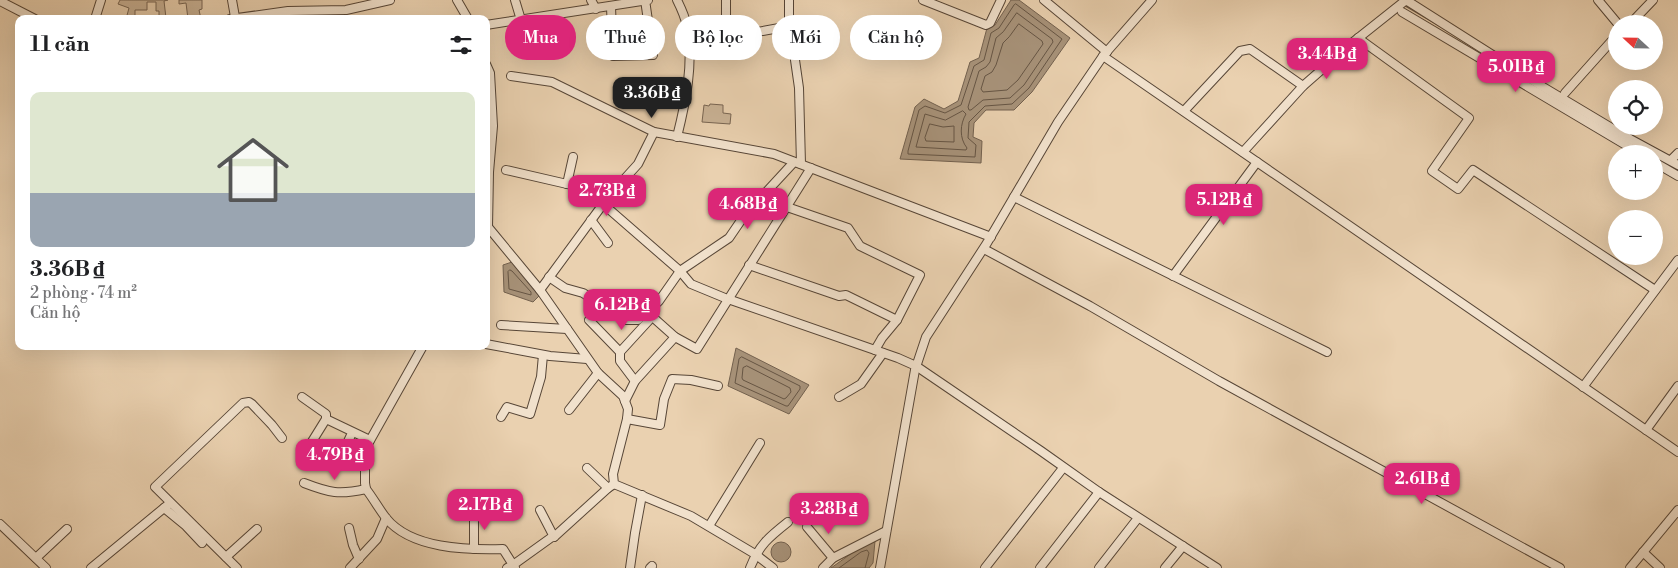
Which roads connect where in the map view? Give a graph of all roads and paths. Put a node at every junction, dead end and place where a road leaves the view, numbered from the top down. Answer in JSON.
{"nodes":[{"id":1,"x":101,"y":0,"type":"edge"},
{"id":2,"x":232,"y":0,"type":"edge"},
{"id":3,"x":351,"y":0,"type":"edge"},
{"id":4,"x":390,"y":0,"type":"edge"},
{"id":5,"x":457,"y":0,"type":"edge"},
{"id":6,"x":515,"y":0,"type":"edge"},
{"id":7,"x":591,"y":0,"type":"edge"},
{"id":8,"x":646,"y":0,"type":"edge"},
{"id":9,"x":678,"y":0,"type":"edge"},
{"id":10,"x":726,"y":0,"type":"edge"},
{"id":11,"x":789,"y":0,"type":"edge"},
{"id":12,"x":923,"y":0,"type":"edge"},
{"id":13,"x":1001,"y":0,"type":"edge"},
{"id":14,"x":1044,"y":0,"type":"edge"},
{"id":15,"x":1152,"y":0,"type":"edge"},
{"id":16,"x":1598,"y":0,"type":"edge"},
{"id":17,"x":1653,"y":0,"type":"edge"},
{"id":18,"x":0,"y":1,"type":"edge"},
{"id":19,"x":611,"y":6,"type":"junction"},
{"id":20,"x":351,"y":9,"type":"junction"},
{"id":21,"x":596,"y":9,"type":"junction"},
{"id":22,"x":1402,"y":12,"type":"dead end"},
{"id":23,"x":27,"y":15,"type":"edge"},
{"id":24,"x":96,"y":15,"type":"edge"},
{"id":25,"x":233,"y":15,"type":"edge"},
{"id":26,"x":301,"y":15,"type":"edge"},
{"id":27,"x":320,"y":15,"type":"edge"},
{"id":28,"x":466,"y":15,"type":"edge"},
{"id":29,"x":520,"y":15,"type":"edge"},
{"id":30,"x":556,"y":15,"type":"edge"},
{"id":31,"x":726,"y":15,"type":"edge"},
{"id":32,"x":790,"y":15,"type":"edge"},
{"id":33,"x":1610,"y":15,"type":"edge"},
{"id":34,"x":1639,"y":15,"type":"edge"},
{"id":35,"x":505,"y":22,"type":"edge"},
{"id":36,"x":490,"y":24,"type":"edge"},
{"id":37,"x":1358,"y":38,"type":"junction"},
{"id":38,"x":1608,"y":45,"type":"edge"},
{"id":39,"x":1105,"y":54,"type":"junction"},
{"id":40,"x":795,"y":60,"type":"edge"},
{"id":41,"x":490,"y":72,"type":"edge"},
{"id":42,"x":511,"y":76,"type":"dead end"},
{"id":43,"x":1303,"y":86,"type":"junction"},
{"id":44,"x":1565,"y":93,"type":"dead end"},
{"id":45,"x":1184,"y":112,"type":"junction"},
{"id":46,"x":490,"y":129,"type":"edge"},
{"id":47,"x":654,"y":132,"type":"junction"},
{"id":48,"x":677,"y":137,"type":"junction"},
{"id":49,"x":1626,"y":145,"type":"edge"},
{"id":50,"x":1243,"y":152,"type":"junction"},
{"id":51,"x":1678,"y":152,"type":"edge"},
{"id":52,"x":573,"y":157,"type":"dead end"},
{"id":53,"x":1670,"y":160,"type":"junction"},
{"id":54,"x":1257,"y":162,"type":"junction"},
{"id":55,"x":797,"y":163,"type":"junction"},
{"id":56,"x":1678,"y":165,"type":"edge"},
{"id":57,"x":1663,"y":167,"type":"edge"},
{"id":58,"x":811,"y":168,"type":"junction"},
{"id":59,"x":506,"y":170,"type":"dead end"},
{"id":60,"x":1678,"y":176,"type":"edge"},
{"id":61,"x":567,"y":184,"type":"junction"},
{"id":62,"x":1014,"y":197,"type":"junction"},
{"id":63,"x":604,"y":202,"type":"junction"},
{"id":64,"x":787,"y":207,"type":"junction"},
{"id":65,"x":591,"y":220,"type":"junction"},
{"id":66,"x":490,"y":230,"type":"edge"},
{"id":67,"x":991,"y":237,"type":"junction"},
{"id":68,"x":608,"y":243,"type":"dead end"},
{"id":69,"x":984,"y":249,"type":"junction"},
{"id":70,"x":1678,"y":260,"type":"edge"},
{"id":71,"x":749,"y":265,"type":"junction"},
{"id":72,"x":680,"y":271,"type":"junction"},
{"id":73,"x":1173,"y":276,"type":"junction"},
{"id":74,"x":549,"y":277,"type":"junction"},
{"id":75,"x":540,"y":290,"type":"junction"},
{"id":76,"x":1655,"y":290,"type":"junction"},
{"id":77,"x":728,"y":299,"type":"junction"},
{"id":78,"x":649,"y":314,"type":"junction"},
{"id":79,"x":589,"y":320,"type":"dead end"},
{"id":80,"x":897,"y":320,"type":"junction"},
{"id":81,"x":501,"y":325,"type":"dead end"},
{"id":82,"x":567,"y":329,"type":"junction"},
{"id":83,"x":675,"y":337,"type":"junction"},
{"id":84,"x":490,"y":345,"type":"edge"},
{"id":85,"x":421,"y":350,"type":"edge"},
{"id":86,"x":875,"y":350,"type":"junction"},
{"id":87,"x":620,"y":352,"type":"junction"},
{"id":88,"x":1327,"y":352,"type":"dead end"},
{"id":89,"x":883,"y":353,"type":"junction"},
{"id":90,"x":543,"y":355,"type":"junction"},
{"id":91,"x":587,"y":358,"type":"junction"},
{"id":92,"x":916,"y":366,"type":"junction"},
{"id":93,"x":598,"y":373,"type":"junction"},
{"id":94,"x":635,"y":381,"type":"junction"},
{"id":95,"x":718,"y":386,"type":"dead end"},
{"id":96,"x":1678,"y":386,"type":"edge"},
{"id":97,"x":1583,"y":387,"type":"junction"},
{"id":98,"x":302,"y":397,"type":"dead end"},
{"id":99,"x":839,"y":397,"type":"dead end"},
{"id":100,"x":625,"y":401,"type":"junction"},
{"id":101,"x":569,"y":410,"type":"dead end"},
{"id":102,"x":501,"y":417,"type":"dead end"},
{"id":103,"x":326,"y":419,"type":"junction"},
{"id":104,"x":627,"y":419,"type":"junction"},
{"id":105,"x":1646,"y":430,"type":"junction"},
{"id":106,"x":352,"y":433,"type":"junction"},
{"id":107,"x":282,"y":438,"type":"dead end"},
{"id":108,"x":370,"y":440,"type":"junction"},
{"id":109,"x":760,"y":443,"type":"dead end"},
{"id":110,"x":308,"y":448,"type":"dead end"},
{"id":111,"x":1678,"y":452,"type":"edge"},
{"id":112,"x":365,"y":465,"type":"junction"},
{"id":113,"x":588,"y":468,"type":"dead end"},
{"id":114,"x":1063,"y":468,"type":"junction"},
{"id":115,"x":304,"y":483,"type":"dead end"},
{"id":116,"x":611,"y":486,"type":"junction"},
{"id":117,"x":366,"y":489,"type":"junction"},
{"id":118,"x":1099,"y":492,"type":"junction"},
{"id":119,"x":642,"y":495,"type":"junction"},
{"id":120,"x":167,"y":506,"type":"junction"},
{"id":121,"x":540,"y":510,"type":"dead end"},
{"id":122,"x":1678,"y":510,"type":"edge"},
{"id":123,"x":474,"y":514,"type":"dead end"},
{"id":124,"x":386,"y":518,"type":"junction"},
{"id":125,"x":1138,"y":518,"type":"junction"},
{"id":126,"x":788,"y":522,"type":"dead end"},
{"id":127,"x":0,"y":524,"type":"edge"},
{"id":128,"x":709,"y":526,"type":"junction"},
{"id":129,"x":807,"y":527,"type":"dead end"},
{"id":130,"x":349,"y":528,"type":"dead end"},
{"id":131,"x":67,"y":529,"type":"dead end"},
{"id":132,"x":257,"y":530,"type":"dead end"},
{"id":133,"x":886,"y":531,"type":"junction"},
{"id":134,"x":554,"y":537,"type":"junction"},
{"id":135,"x":202,"y":543,"type":"dead end"},
{"id":136,"x":1183,"y":546,"type":"junction"},
{"id":137,"x":474,"y":549,"type":"junction"},
{"id":138,"x":1643,"y":552,"type":"junction"},
{"id":139,"x":755,"y":554,"type":"junction"},
{"id":140,"x":226,"y":557,"type":"junction"},
{"id":141,"x":36,"y":558,"type":"junction"},
{"id":142,"x":833,"y":558,"type":"junction"},
{"id":143,"x":359,"y":559,"type":"junction"},
{"id":144,"x":512,"y":567,"type":"edge"},
{"id":145,"x":46,"y":568,"type":"edge"},
{"id":146,"x":91,"y":568,"type":"edge"},
{"id":147,"x":236,"y":568,"type":"edge"},
{"id":148,"x":350,"y":568,"type":"edge"},
{"id":149,"x":630,"y":568,"type":"edge"},
{"id":150,"x":750,"y":568,"type":"edge"},
{"id":151,"x":773,"y":568,"type":"edge"},
{"id":152,"x":823,"y":568,"type":"edge"},
{"id":153,"x":880,"y":568,"type":"edge"},
{"id":154,"x":985,"y":568,"type":"edge"},
{"id":155,"x":1040,"y":568,"type":"edge"},
{"id":156,"x":1098,"y":568,"type":"edge"},
{"id":157,"x":1165,"y":568,"type":"edge"},
{"id":158,"x":1217,"y":568,"type":"edge"},
{"id":159,"x":1560,"y":568,"type":"edge"},
{"id":160,"x":1630,"y":568,"type":"edge"},
{"id":161,"x":1660,"y":568,"type":"edge"}],
"edges":[{"from":1,"to":24,"type":"street"},
{"from":2,"to":25,"type":"street"},
{"from":3,"to":20,"type":"street"},
{"from":4,"to":20,"type":"street"},
{"from":5,"to":28,"type":"street"},
{"from":6,"to":29,"type":"street"},
{"from":7,"to":21,"type":"street"},
{"from":8,"to":19,"type":"street"},
{"from":8,"to":19,"type":"street"},
{"from":9,"to":48,"type":"street"},
{"from":10,"to":31,"type":"street"},
{"from":11,"to":32,"type":"street"},
{"from":12,"to":13,"type":"street"},
{"from":14,"to":39,"type":"street"},
{"from":15,"to":39,"type":"street"},
{"from":16,"to":33,"type":"street"},
{"from":17,"to":34,"type":"street"},
{"from":18,"to":23,"type":"street"},
{"from":19,"to":21,"type":"street"},
{"from":20,"to":27,"type":"street"},
{"from":21,"to":30,"type":"street"},
{"from":22,"to":49,"type":"street"},
{"from":26,"to":27,"type":"street"},
{"from":35,"to":36,"type":"street"},
{"from":37,"to":43,"type":"street"},
{"from":37,"to":53,"type":"street"},
{"from":37,"to":76,"type":"street"},
{"from":38,"to":44,"type":"street"},
{"from":39,"to":45,"type":"street"},
{"from":39,"to":62,"type":"street"},
{"from":40,"to":55,"type":"street"},
{"from":41,"to":46,"type":"street"},
{"from":42,"to":47,"type":"street"},
{"from":43,"to":45,"type":"street"},
{"from":43,"to":50,"type":"street"},
{"from":45,"to":50,"type":"street"},
{"from":47,"to":48,"type":"street"},
{"from":47,"to":63,"type":"street"},
{"from":48,"to":55,"type":"street"},
{"from":50,"to":54,"type":"street"},
{"from":51,"to":53,"type":"street"},
{"from":52,"to":61,"type":"street"},
{"from":53,"to":56,"type":"street"},
{"from":54,"to":73,"type":"street"},
{"from":54,"to":97,"type":"street"},
{"from":55,"to":58,"type":"street"},
{"from":55,"to":72,"type":"street"},
{"from":57,"to":60,"type":"street"},
{"from":58,"to":64,"type":"street"},
{"from":58,"to":67,"type":"street"},
{"from":59,"to":61,"type":"street"},
{"from":61,"to":63,"type":"street"},
{"from":62,"to":67,"type":"street"},
{"from":62,"to":73,"type":"street"},
{"from":63,"to":65,"type":"street"},
{"from":63,"to":72,"type":"street"},
{"from":64,"to":71,"type":"street"},
{"from":64,"to":80,"type":"street"},
{"from":65,"to":68,"type":"street"},
{"from":65,"to":74,"type":"street"},
{"from":66,"to":75,"type":"street"},
{"from":67,"to":69,"type":"street"},
{"from":69,"to":92,"type":"street"},
{"from":69,"to":159,"type":"street"},
{"from":70,"to":76,"type":"street"},
{"from":71,"to":77,"type":"street"},
{"from":71,"to":80,"type":"street"},
{"from":72,"to":77,"type":"street"},
{"from":72,"to":78,"type":"street"},
{"from":73,"to":88,"type":"street"},
{"from":74,"to":75,"type":"street"},
{"from":74,"to":78,"type":"street"},
{"from":75,"to":82,"type":"street"},
{"from":76,"to":97,"type":"street"},
{"from":77,"to":83,"type":"street"},
{"from":77,"to":86,"type":"street"},
{"from":78,"to":83,"type":"street"},
{"from":78,"to":87,"type":"street"},
{"from":79,"to":87,"type":"street"},
{"from":80,"to":86,"type":"street"},
{"from":81,"to":82,"type":"street"},
{"from":82,"to":91,"type":"street"},
{"from":83,"to":94,"type":"street"},
{"from":84,"to":90,"type":"street"},
{"from":85,"to":108,"type":"street"},
{"from":86,"to":89,"type":"street"},
{"from":87,"to":94,"type":"street"},
{"from":89,"to":92,"type":"street"},
{"from":89,"to":99,"type":"street"},
{"from":90,"to":91,"type":"street"},
{"from":90,"to":102,"type":"street"},
{"from":91,"to":93,"type":"street"},
{"from":92,"to":114,"type":"street"},
{"from":92,"to":133,"type":"street"},
{"from":93,"to":100,"type":"street"},
{"from":93,"to":101,"type":"street"},
{"from":94,"to":100,"type":"street"},
{"from":95,"to":104,"type":"street"},
{"from":96,"to":105,"type":"street"},
{"from":97,"to":105,"type":"street"},
{"from":98,"to":103,"type":"street"},
{"from":100,"to":104,"type":"street"},
{"from":103,"to":106,"type":"street"},
{"from":103,"to":110,"type":"street"},
{"from":104,"to":116,"type":"street"},
{"from":105,"to":111,"type":"street"},
{"from":106,"to":108,"type":"street"},
{"from":106,"to":112,"type":"street"},
{"from":107,"to":120,"type":"street"},
{"from":108,"to":112,"type":"street"},
{"from":109,"to":128,"type":"street"},
{"from":112,"to":117,"type":"street"},
{"from":113,"to":116,"type":"street"},
{"from":114,"to":118,"type":"street"},
{"from":114,"to":154,"type":"street"},
{"from":115,"to":117,"type":"street"},
{"from":116,"to":119,"type":"street"},
{"from":116,"to":134,"type":"street"},
{"from":117,"to":124,"type":"street"},
{"from":118,"to":125,"type":"street"},
{"from":118,"to":155,"type":"street"},
{"from":119,"to":128,"type":"street"},
{"from":119,"to":149,"type":"street"},
{"from":120,"to":135,"type":"street"},
{"from":120,"to":140,"type":"street"},
{"from":120,"to":146,"type":"street"},
{"from":121,"to":134,"type":"street"},
{"from":122,"to":138,"type":"street"},
{"from":123,"to":137,"type":"street"},
{"from":124,"to":137,"type":"street"},
{"from":124,"to":143,"type":"street"},
{"from":125,"to":136,"type":"street"},
{"from":125,"to":156,"type":"street"},
{"from":126,"to":139,"type":"street"},
{"from":127,"to":141,"type":"street"},
{"from":128,"to":139,"type":"street"},
{"from":129,"to":142,"type":"street"},
{"from":130,"to":143,"type":"street"},
{"from":131,"to":141,"type":"street"},
{"from":132,"to":140,"type":"street"},
{"from":133,"to":142,"type":"street"},
{"from":133,"to":153,"type":"street"},
{"from":134,"to":144,"type":"street"},
{"from":136,"to":157,"type":"street"},
{"from":136,"to":158,"type":"street"},
{"from":137,"to":144,"type":"street"},
{"from":138,"to":160,"type":"street"},
{"from":138,"to":161,"type":"street"},
{"from":139,"to":150,"type":"street"},
{"from":139,"to":151,"type":"street"},
{"from":140,"to":147,"type":"street"},
{"from":141,"to":145,"type":"street"},
{"from":142,"to":152,"type":"street"},
{"from":143,"to":148,"type":"street"}]}
